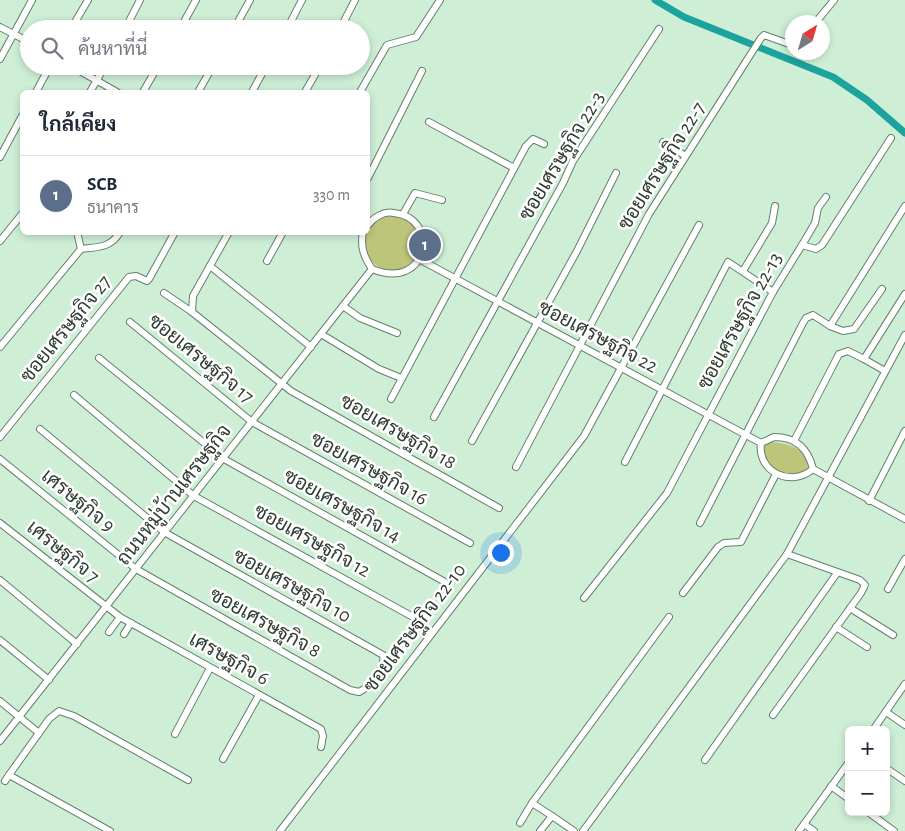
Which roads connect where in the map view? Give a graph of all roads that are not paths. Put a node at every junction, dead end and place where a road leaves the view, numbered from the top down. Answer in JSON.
{"nodes":[{"id":1,"x":32,"y":0,"type":"edge"},
{"id":2,"x":88,"y":0,"type":"edge"},
{"id":3,"x":140,"y":0,"type":"edge"},
{"id":4,"x":196,"y":0,"type":"edge"},
{"id":5,"x":250,"y":0,"type":"edge"},
{"id":6,"x":302,"y":0,"type":"edge"},
{"id":7,"x":355,"y":0,"type":"edge"},
{"id":8,"x":440,"y":0,"type":"edge"},
{"id":9,"x":834,"y":0,"type":"edge"},
{"id":10,"x":822,"y":15,"type":"edge"},
{"id":11,"x":21,"y":20,"type":"edge"},
{"id":12,"x":76,"y":20,"type":"edge"},
{"id":13,"x":130,"y":20,"type":"edge"},
{"id":14,"x":185,"y":20,"type":"edge"},
{"id":15,"x":239,"y":20,"type":"edge"},
{"id":16,"x":292,"y":20,"type":"edge"},
{"id":17,"x":345,"y":20,"type":"edge"},
{"id":18,"x":20,"y":23,"type":"edge"},
{"id":19,"x":0,"y":26,"type":"edge"},
{"id":20,"x":659,"y":29,"type":"dead end"},
{"id":21,"x":14,"y":34,"type":"junction"},
{"id":22,"x":20,"y":37,"type":"edge"},
{"id":23,"x":785,"y":42,"type":"edge"},
{"id":24,"x":0,"y":59,"type":"edge"},
{"id":25,"x":422,"y":71,"type":"dead end"},
{"id":26,"x":370,"y":74,"type":"edge"},
{"id":27,"x":45,"y":75,"type":"edge"},
{"id":28,"x":88,"y":75,"type":"edge"},
{"id":29,"x":100,"y":75,"type":"edge"},
{"id":30,"x":153,"y":75,"type":"edge"},
{"id":31,"x":208,"y":75,"type":"edge"},
{"id":32,"x":261,"y":75,"type":"edge"},
{"id":33,"x":315,"y":75,"type":"edge"},
{"id":34,"x":369,"y":75,"type":"edge"},
{"id":35,"x":97,"y":80,"type":"junction"},
{"id":36,"x":37,"y":90,"type":"edge"},
{"id":37,"x":91,"y":90,"type":"edge"},
{"id":38,"x":114,"y":90,"type":"edge"},
{"id":39,"x":144,"y":90,"type":"edge"},
{"id":40,"x":199,"y":90,"type":"edge"},
{"id":41,"x":253,"y":90,"type":"edge"},
{"id":42,"x":307,"y":90,"type":"edge"},
{"id":43,"x":361,"y":90,"type":"edge"},
{"id":44,"x":20,"y":120,"type":"edge"},
{"id":45,"x":429,"y":122,"type":"dead end"},
{"id":46,"x":891,"y":138,"type":"dead end"},
{"id":47,"x":663,"y":142,"type":"dead end"},
{"id":48,"x":544,"y":144,"type":"dead end"},
{"id":49,"x":684,"y":155,"type":"junction"},
{"id":50,"x":0,"y":157,"type":"edge"},
{"id":51,"x":514,"y":168,"type":"junction"},
{"id":52,"x":616,"y":173,"type":"dead end"},
{"id":53,"x":370,"y":174,"type":"edge"},
{"id":54,"x":826,"y":197,"type":"dead end"},
{"id":55,"x":442,"y":200,"type":"dead end"},
{"id":56,"x":775,"y":206,"type":"dead end"},
{"id":57,"x":905,"y":206,"type":"edge"},
{"id":58,"x":403,"y":214,"type":"junction"},
{"id":59,"x":20,"y":216,"type":"edge"},
{"id":60,"x":370,"y":223,"type":"edge"},
{"id":61,"x":699,"y":225,"type":"dead end"},
{"id":62,"x":78,"y":235,"type":"edge"},
{"id":63,"x":118,"y":235,"type":"edge"},
{"id":64,"x":173,"y":235,"type":"edge"},
{"id":65,"x":227,"y":235,"type":"edge"},
{"id":66,"x":281,"y":235,"type":"edge"},
{"id":67,"x":362,"y":235,"type":"edge"},
{"id":68,"x":0,"y":241,"type":"edge"},
{"id":69,"x":802,"y":245,"type":"junction"},
{"id":70,"x":81,"y":249,"type":"junction"},
{"id":71,"x":419,"y":259,"type":"junction"},
{"id":72,"x":267,"y":260,"type":"dead end"},
{"id":73,"x":210,"y":266,"type":"junction"},
{"id":74,"x":372,"y":269,"type":"junction"},
{"id":75,"x":743,"y":271,"type":"junction"},
{"id":76,"x":454,"y":278,"type":"junction"},
{"id":77,"x":882,"y":289,"type":"dead end"},
{"id":78,"x":773,"y":292,"type":"junction"},
{"id":79,"x":164,"y":293,"type":"dead end"},
{"id":80,"x":905,"y":294,"type":"edge"},
{"id":81,"x":496,"y":301,"type":"junction"},
{"id":82,"x":343,"y":306,"type":"junction"},
{"id":83,"x":192,"y":312,"type":"junction"},
{"id":84,"x":130,"y":322,"type":"dead end"},
{"id":85,"x":537,"y":323,"type":"junction"},
{"id":86,"x":830,"y":326,"type":"junction"},
{"id":87,"x":397,"y":333,"type":"dead end"},
{"id":88,"x":321,"y":334,"type":"junction"},
{"id":89,"x":905,"y":335,"type":"edge"},
{"id":90,"x":579,"y":344,"type":"junction"},
{"id":91,"x":0,"y":347,"type":"edge"},
{"id":92,"x":311,"y":347,"type":"junction"},
{"id":93,"x":898,"y":349,"type":"junction"},
{"id":94,"x":905,"y":353,"type":"edge"},
{"id":95,"x":99,"y":358,"type":"dead end"},
{"id":96,"x":864,"y":359,"type":"junction"},
{"id":97,"x":622,"y":368,"type":"junction"},
{"id":98,"x":885,"y":371,"type":"junction"},
{"id":99,"x":401,"y":378,"type":"junction"},
{"id":100,"x":281,"y":384,"type":"junction"},
{"id":101,"x":662,"y":389,"type":"junction"},
{"id":102,"x":74,"y":394,"type":"dead end"},
{"id":103,"x":390,"y":399,"type":"dead end"},
{"id":104,"x":708,"y":414,"type":"junction"},
{"id":105,"x":434,"y":417,"type":"dead end"},
{"id":106,"x":252,"y":422,"type":"junction"},
{"id":107,"x":40,"y":430,"type":"dead end"},
{"id":108,"x":905,"y":431,"type":"edge"},
{"id":109,"x":746,"y":434,"type":"junction"},
{"id":110,"x":0,"y":437,"type":"edge"},
{"id":111,"x":794,"y":440,"type":"junction"},
{"id":112,"x":472,"y":441,"type":"dead end"},
{"id":113,"x":761,"y":443,"type":"junction"},
{"id":114,"x":0,"y":459,"type":"edge"},
{"id":115,"x":224,"y":459,"type":"junction"},
{"id":116,"x":625,"y":462,"type":"dead end"},
{"id":117,"x":516,"y":468,"type":"dead end"},
{"id":118,"x":813,"y":469,"type":"junction"},
{"id":119,"x":776,"y":474,"type":"junction"},
{"id":120,"x":827,"y":478,"type":"junction"},
{"id":121,"x":194,"y":496,"type":"junction"},
{"id":122,"x":870,"y":501,"type":"junction"},
{"id":123,"x":498,"y":508,"type":"dead end"},
{"id":124,"x":905,"y":519,"type":"edge"},
{"id":125,"x":0,"y":523,"type":"edge"},
{"id":126,"x":700,"y":523,"type":"dead end"},
{"id":127,"x":164,"y":532,"type":"junction"},
{"id":128,"x":470,"y":543,"type":"dead end"},
{"id":129,"x":787,"y":554,"type":"junction"},
{"id":130,"x":905,"y":559,"type":"edge"},
{"id":131,"x":136,"y":569,"type":"junction"},
{"id":132,"x":837,"y":573,"type":"junction"},
{"id":133,"x":0,"y":580,"type":"edge"},
{"id":134,"x":445,"y":582,"type":"dead end"},
{"id":135,"x":888,"y":589,"type":"dead end"},
{"id":136,"x":683,"y":593,"type":"dead end"},
{"id":137,"x":584,"y":598,"type":"dead end"},
{"id":138,"x":106,"y":608,"type":"junction"},
{"id":139,"x":850,"y":608,"type":"junction"},
{"id":140,"x":120,"y":617,"type":"junction"},
{"id":141,"x":413,"y":617,"type":"dead end"},
{"id":142,"x":670,"y":617,"type":"dead end"},
{"id":143,"x":131,"y":623,"type":"junction"},
{"id":144,"x":836,"y":627,"type":"junction"},
{"id":145,"x":109,"y":632,"type":"dead end"},
{"id":146,"x":124,"y":634,"type":"dead end"},
{"id":147,"x":893,"y":635,"type":"dead end"},
{"id":148,"x":0,"y":640,"type":"edge"},
{"id":149,"x":76,"y":644,"type":"junction"},
{"id":150,"x":868,"y":648,"type":"dead end"},
{"id":151,"x":210,"y":668,"type":"junction"},
{"id":152,"x":375,"y":676,"type":"joint"},
{"id":153,"x":48,"y":680,"type":"junction"},
{"id":154,"x":905,"y":684,"type":"edge"},
{"id":155,"x":259,"y":695,"type":"junction"},
{"id":156,"x":0,"y":701,"type":"edge"},
{"id":157,"x":886,"y":712,"type":"junction"},
{"id":158,"x":773,"y":715,"type":"dead end"},
{"id":159,"x":19,"y":716,"type":"junction"},
{"id":160,"x":905,"y":725,"type":"edge"},
{"id":161,"x":876,"y":726,"type":"edge"},
{"id":162,"x":39,"y":733,"type":"junction"},
{"id":163,"x":175,"y":734,"type":"dead end"},
{"id":164,"x":0,"y":741,"type":"edge"},
{"id":165,"x":321,"y":747,"type":"dead end"},
{"id":166,"x":223,"y":759,"type":"dead end"},
{"id":167,"x":704,"y":760,"type":"dead end"},
{"id":168,"x":845,"y":767,"type":"edge"},
{"id":169,"x":890,"y":771,"type":"edge"},
{"id":170,"x":9,"y":775,"type":"junction"},
{"id":171,"x":188,"y":780,"type":"dead end"},
{"id":172,"x":4,"y":781,"type":"dead end"},
{"id":173,"x":905,"y":781,"type":"edge"},
{"id":174,"x":831,"y":786,"type":"junction"},
{"id":175,"x":845,"y":796,"type":"edge"},
{"id":176,"x":532,"y":802,"type":"junction"},
{"id":177,"x":552,"y":816,"type":"junction"},
{"id":178,"x":873,"y":816,"type":"edge"},
{"id":179,"x":520,"y":823,"type":"dead end"},
{"id":180,"x":804,"y":824,"type":"junction"},
{"id":181,"x":110,"y":831,"type":"edge"},
{"id":182,"x":280,"y":831,"type":"edge"},
{"id":183,"x":540,"y":831,"type":"edge"},
{"id":184,"x":574,"y":831,"type":"edge"},
{"id":185,"x":583,"y":831,"type":"edge"},
{"id":186,"x":799,"y":831,"type":"edge"},
{"id":187,"x":814,"y":831,"type":"edge"},
{"id":188,"x":894,"y":831,"type":"edge"}],
"edges":[{"from":1,"to":11,"type":"street"},
{"from":2,"to":12,"type":"street"},
{"from":3,"to":13,"type":"street"},
{"from":4,"to":14,"type":"street"},
{"from":5,"to":15,"type":"street"},
{"from":6,"to":16,"type":"street"},
{"from":7,"to":17,"type":"street"},
{"from":8,"to":26,"type":"street"},
{"from":9,"to":10,"type":"street"},
{"from":18,"to":21,"type":"street"},
{"from":19,"to":21,"type":"street"},
{"from":20,"to":81,"type":"street","name":"ซอยเศรษฐกิจ 22-3"},
{"from":21,"to":22,"type":"street"},
{"from":21,"to":24,"type":"street"},
{"from":23,"to":49,"type":"street","name":"ซอยเศรษฐกิจ 22-7"},
{"from":25,"to":53,"type":"street"},
{"from":27,"to":36,"type":"street"},
{"from":28,"to":35,"type":"street"},
{"from":29,"to":35,"type":"street"},
{"from":30,"to":39,"type":"street"},
{"from":31,"to":40,"type":"street"},
{"from":32,"to":41,"type":"street"},
{"from":33,"to":42,"type":"street"},
{"from":34,"to":43,"type":"street"},
{"from":35,"to":37,"type":"street"},
{"from":35,"to":38,"type":"street"},
{"from":44,"to":50,"type":"street"},
{"from":45,"to":51,"type":"street"},
{"from":46,"to":69,"type":"street","name":"ซอยเศรษฐกิจ 22-13"},
{"from":47,"to":49,"type":"street"},
{"from":48,"to":51,"type":"street"},
{"from":49,"to":90,"type":"street","name":"ซอยเศรษฐกิจ 22-7"},
{"from":51,"to":76,"type":"street"},
{"from":52,"to":85,"type":"street"},
{"from":54,"to":69,"type":"street"},
{"from":55,"to":58,"type":"street"},
{"from":56,"to":75,"type":"street"},
{"from":57,"to":86,"type":"street"},
{"from":58,"to":60,"type":"street"},
{"from":58,"to":71,"type":"street"},
{"from":59,"to":68,"type":"street"},
{"from":61,"to":97,"type":"street","name":"ซอยเศรษฐกิจ 22-10"},
{"from":62,"to":70,"type":"street"},
{"from":63,"to":70,"type":"street"},
{"from":64,"to":110,"type":"street","name":"ซอยเศรษฐกิจ 27"},
{"from":65,"to":73,"type":"street"},
{"from":66,"to":72,"type":"street"},
{"from":67,"to":74,"type":"street"},
{"from":69,"to":78,"type":"street","name":"ซอยเศรษฐกิจ 22-13"},
{"from":70,"to":91,"type":"street"},
{"from":71,"to":74,"type":"street"},
{"from":71,"to":76,"type":"street","name":"ซอยเศรษฐกิจ 22"},
{"from":73,"to":83,"type":"street"},
{"from":73,"to":92,"type":"street"},
{"from":74,"to":82,"type":"street","name":"ถนนหมู่บ้านเศรษฐกิจ"},
{"from":75,"to":78,"type":"street"},
{"from":75,"to":101,"type":"street"},
{"from":76,"to":81,"type":"street","name":"ซอยเศรษฐกิจ 22"},
{"from":76,"to":99,"type":"street"},
{"from":77,"to":86,"type":"street"},
{"from":78,"to":104,"type":"street","name":"ซอยเศรษฐกิจ 22-13"},
{"from":79,"to":83,"type":"street","name":"ซอยเศรษฐกิจ 18"},
{"from":80,"to":96,"type":"street"},
{"from":81,"to":85,"type":"street","name":"ซอยเศรษฐกิจ 22"},
{"from":81,"to":105,"type":"street","name":"ซอยเศรษฐกิจ 22-3"},
{"from":82,"to":87,"type":"street"},
{"from":82,"to":88,"type":"street","name":"ถนนหมู่บ้านเศรษฐกิจ"},
{"from":83,"to":100,"type":"street","name":"ซอยเศรษฐกิจ 18"},
{"from":84,"to":106,"type":"street","name":"ซอยเศรษฐกิจ 17"},
{"from":85,"to":90,"type":"street","name":"ซอยเศรษฐกิจ 22"},
{"from":85,"to":112,"type":"street"},
{"from":86,"to":109,"type":"street"},
{"from":88,"to":92,"type":"street","name":"ถนนหมู่บ้านเศรษฐกิจ"},
{"from":88,"to":99,"type":"street"},
{"from":89,"to":93,"type":"street"},
{"from":90,"to":97,"type":"street","name":"ซอยเศรษฐกิจ 22"},
{"from":90,"to":117,"type":"street","name":"ซอยเศรษฐกิจ 22-7"},
{"from":92,"to":100,"type":"street","name":"ถนนหมู่บ้านเศรษฐกิจ"},
{"from":93,"to":94,"type":"street"},
{"from":93,"to":98,"type":"street"},
{"from":95,"to":115,"type":"street","name":"ซอยเศรษฐกิจ 14"},
{"from":96,"to":98,"type":"street"},
{"from":96,"to":111,"type":"street"},
{"from":97,"to":101,"type":"street","name":"ซอยเศรษฐกิจ 22"},
{"from":97,"to":182,"type":"street","name":"ซอยเศรษฐกิจ 22-10"},
{"from":98,"to":120,"type":"street"},
{"from":99,"to":103,"type":"street"},
{"from":100,"to":106,"type":"street","name":"ถนนหมู่บ้านเศรษฐกิจ"},
{"from":100,"to":123,"type":"street","name":"ซอยเศรษฐกิจ 18"},
{"from":101,"to":104,"type":"street","name":"ซอยเศรษฐกิจ 22"},
{"from":101,"to":116,"type":"street"},
{"from":102,"to":121,"type":"street","name":"ซอยเศรษฐกิจ 12"},
{"from":104,"to":109,"type":"street","name":"ซอยเศรษฐกิจ 22"},
{"from":104,"to":137,"type":"street","name":"ซอยเศรษฐกิจ 22-13"},
{"from":106,"to":115,"type":"street","name":"ถนนหมู่บ้านเศรษฐกิจ"},
{"from":106,"to":128,"type":"street","name":"ซอยเศรษฐกิจ 16"},
{"from":107,"to":127,"type":"street"},
{"from":108,"to":122,"type":"street"},
{"from":109,"to":113,"type":"street","name":"ซอยเศรษฐกิจ 22"},
{"from":109,"to":126,"type":"street"},
{"from":111,"to":113,"type":"street"},
{"from":111,"to":118,"type":"street"},
{"from":113,"to":119,"type":"street"},
{"from":114,"to":131,"type":"street","name":"เศรษฐกิจ 9"},
{"from":115,"to":121,"type":"street","name":"ถนนหมู่บ้านเศรษฐกิจ"},
{"from":115,"to":134,"type":"street","name":"ซอยเศรษฐกิจ 14"},
{"from":118,"to":119,"type":"street"},
{"from":118,"to":120,"type":"street"},
{"from":119,"to":136,"type":"street"},
{"from":120,"to":122,"type":"street"},
{"from":120,"to":129,"type":"street"},
{"from":121,"to":127,"type":"street","name":"ถนนหมู่บ้านเศรษฐกิจ"},
{"from":121,"to":141,"type":"street","name":"ซอยเศรษฐกิจ 12"},
{"from":122,"to":124,"type":"street"},
{"from":125,"to":138,"type":"street","name":"เศรษฐกิจ 7"},
{"from":127,"to":131,"type":"street","name":"ถนนหมู่บ้านเศรษฐกิจ"},
{"from":127,"to":152,"type":"street","name":"ซอยเศรษฐกิจ 10"},
{"from":129,"to":132,"type":"street"},
{"from":129,"to":185,"type":"street"},
{"from":130,"to":135,"type":"street"},
{"from":131,"to":138,"type":"street","name":"ถนนหมู่บ้านเศรษฐกิจ"},
{"from":131,"to":152,"type":"street","name":"ซอยเศรษฐกิจ 8"},
{"from":132,"to":139,"type":"street"},
{"from":132,"to":167,"type":"street"},
{"from":133,"to":149,"type":"street"},
{"from":138,"to":140,"type":"street","name":"เศรษฐกิจ 6"},
{"from":138,"to":149,"type":"street","name":"ถนนหมู่บ้านเศรษฐกิจ"},
{"from":139,"to":144,"type":"street"},
{"from":139,"to":147,"type":"street"},
{"from":140,"to":143,"type":"street","name":"เศรษฐกิจ 6"},
{"from":140,"to":145,"type":"street"},
{"from":142,"to":176,"type":"street"},
{"from":143,"to":146,"type":"street"},
{"from":143,"to":151,"type":"street","name":"เศรษฐกิจ 6"},
{"from":144,"to":150,"type":"street"},
{"from":144,"to":158,"type":"street"},
{"from":148,"to":153,"type":"street"},
{"from":149,"to":153,"type":"street","name":"ถนนหมู่บ้านเศรษฐกิจ"},
{"from":151,"to":155,"type":"street","name":"เศรษฐกิจ 6"},
{"from":151,"to":163,"type":"street"},
{"from":153,"to":159,"type":"street","name":"ถนนหมู่บ้านเศรษฐกิจ"},
{"from":154,"to":157,"type":"street"},
{"from":155,"to":165,"type":"street","name":"เศรษฐกิจ 6"},
{"from":155,"to":166,"type":"street"},
{"from":156,"to":159,"type":"street"},
{"from":157,"to":160,"type":"street"},
{"from":157,"to":161,"type":"street"},
{"from":159,"to":162,"type":"street"},
{"from":159,"to":164,"type":"street","name":"ถนนหมู่บ้านเศรษฐกิจ"},
{"from":162,"to":170,"type":"street"},
{"from":162,"to":171,"type":"street"},
{"from":168,"to":174,"type":"street"},
{"from":169,"to":173,"type":"street"},
{"from":170,"to":172,"type":"street"},
{"from":170,"to":181,"type":"street"},
{"from":174,"to":175,"type":"street"},
{"from":174,"to":180,"type":"street"},
{"from":176,"to":177,"type":"street"},
{"from":176,"to":179,"type":"street"},
{"from":177,"to":183,"type":"street"},
{"from":177,"to":184,"type":"street"},
{"from":178,"to":188,"type":"street"},
{"from":180,"to":186,"type":"street"},
{"from":180,"to":187,"type":"street"}]}
